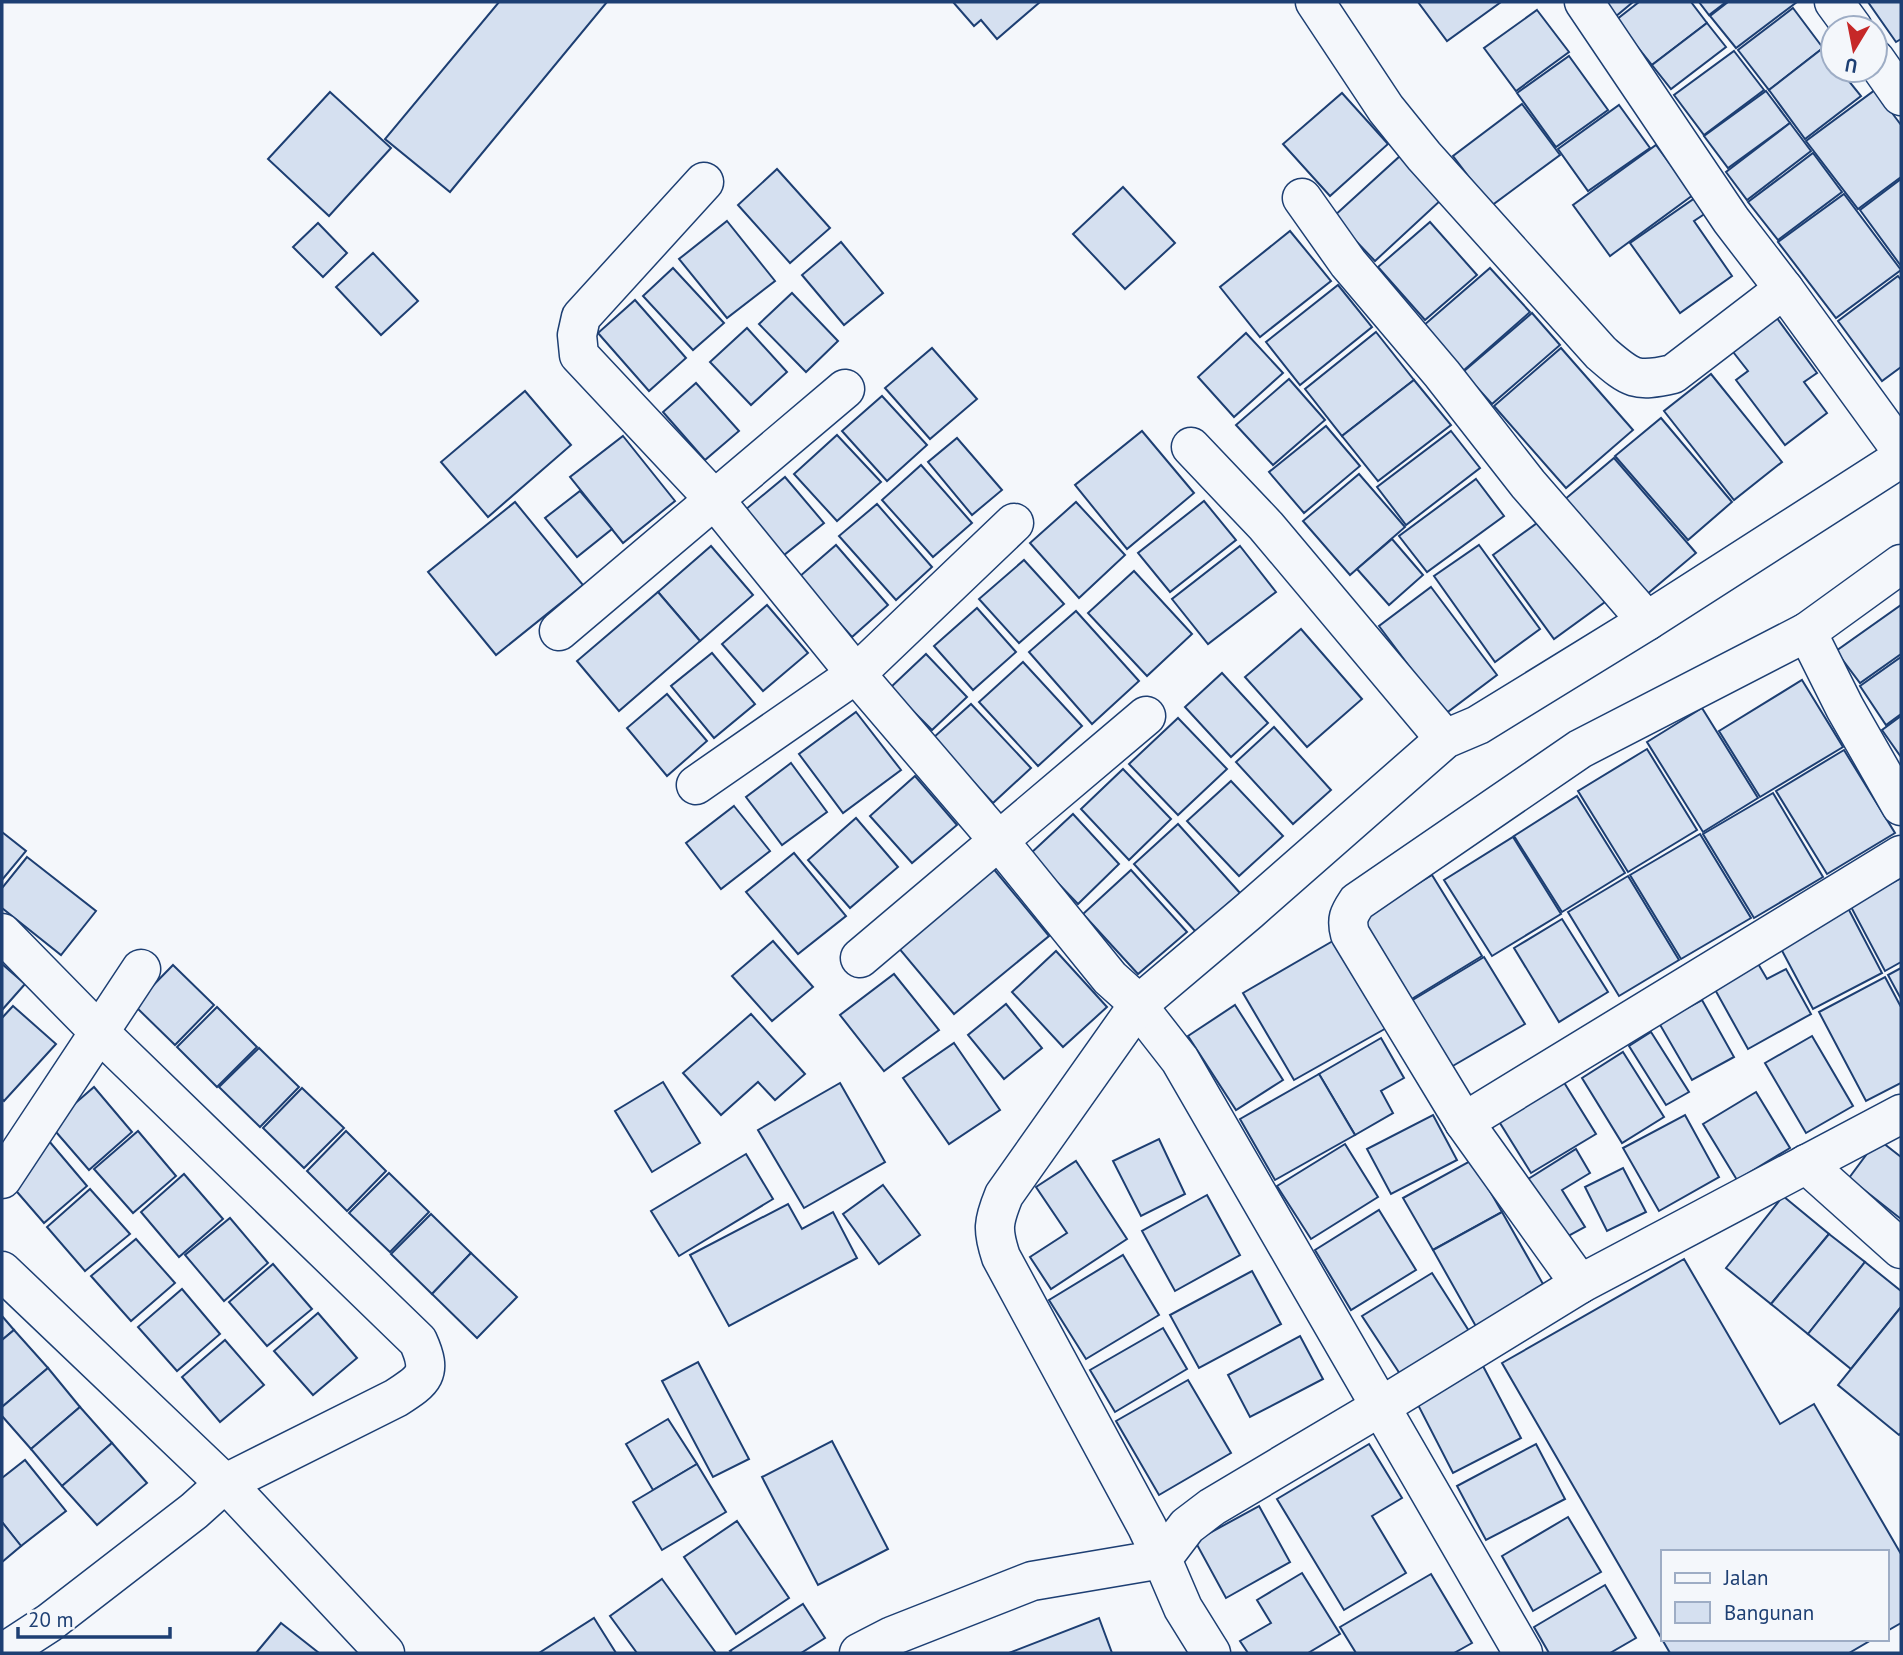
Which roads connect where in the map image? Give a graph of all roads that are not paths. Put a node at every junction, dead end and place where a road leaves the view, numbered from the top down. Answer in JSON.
{"nodes":[{"id":1,"x":1315,"y":2,"type":"edge"},
{"id":2,"x":1584,"y":2,"type":"edge"},
{"id":3,"x":1889,"y":79,"type":"edge"},
{"id":4,"x":1901,"y":96,"type":"edge"},
{"id":5,"x":704,"y":182,"type":"dead end"},
{"id":6,"x":1302,"y":198,"type":"dead end"},
{"id":7,"x":1784,"y":289,"type":"junction"},
{"id":8,"x":845,"y":389,"type":"dead end"},
{"id":9,"x":1191,"y":447,"type":"dead end"},
{"id":10,"x":1901,"y":450,"type":"edge"},
{"id":11,"x":1901,"y":458,"type":"edge"},
{"id":12,"x":714,"y":499,"type":"junction"},
{"id":13,"x":1014,"y":523,"type":"dead end"},
{"id":14,"x":1901,"y":564,"type":"edge"},
{"id":15,"x":1647,"y":621,"type":"junction"},
{"id":16,"x":559,"y":631,"type":"dead end"},
{"id":17,"x":1807,"y":632,"type":"junction"},
{"id":18,"x":856,"y":674,"type":"junction"},
{"id":19,"x":1146,"y":716,"type":"dead end"},
{"id":20,"x":1445,"y":738,"type":"junction"},
{"id":21,"x":696,"y":785,"type":"dead end"},
{"id":22,"x":1901,"y":806,"type":"edge"},
{"id":23,"x":999,"y":841,"type":"junction"},
{"id":24,"x":1901,"y":855,"type":"edge"},
{"id":25,"x":2,"y":933,"type":"edge"},
{"id":26,"x":860,"y":958,"type":"dead end"},
{"id":27,"x":141,"y":969,"type":"dead end"},
{"id":28,"x":1144,"y":1012,"type":"junction"},
{"id":29,"x":99,"y":1032,"type":"junction"},
{"id":30,"x":1901,"y":1114,"type":"edge"},
{"id":31,"x":1464,"y":1122,"type":"junction"},
{"id":32,"x":1807,"y":1164,"type":"junction"},
{"id":33,"x":2,"y":1179,"type":"edge"},
{"id":34,"x":1901,"y":1249,"type":"edge"},
{"id":35,"x":2,"y":1271,"type":"edge"},
{"id":36,"x":1580,"y":1284,"type":"junction"},
{"id":37,"x":1380,"y":1407,"type":"junction"},
{"id":38,"x":231,"y":1491,"type":"junction"},
{"id":39,"x":1163,"y":1559,"type":"junction"},
{"id":40,"x":4,"y":1653,"type":"edge"},
{"id":41,"x":385,"y":1653,"type":"edge"},
{"id":42,"x":859,"y":1653,"type":"edge"},
{"id":43,"x":1212,"y":1653,"type":"edge"},
{"id":44,"x":1523,"y":1653,"type":"edge"}],
"edges":[{"from":1,"to":7,"type":"street"},
{"from":2,"to":7,"type":"street"},
{"from":3,"to":4,"type":"street"},
{"from":5,"to":12,"type":"street"},
{"from":6,"to":15,"type":"street"},
{"from":7,"to":10,"type":"street"},
{"from":8,"to":12,"type":"street"},
{"from":9,"to":20,"type":"street"},
{"from":11,"to":15,"type":"street"},
{"from":12,"to":16,"type":"street"},
{"from":12,"to":18,"type":"street"},
{"from":13,"to":18,"type":"street"},
{"from":14,"to":17,"type":"street"},
{"from":15,"to":20,"type":"street"},
{"from":17,"to":22,"type":"street"},
{"from":17,"to":31,"type":"street"},
{"from":18,"to":21,"type":"street"},
{"from":18,"to":23,"type":"street"},
{"from":19,"to":23,"type":"street"},
{"from":20,"to":28,"type":"street"},
{"from":23,"to":26,"type":"street"},
{"from":23,"to":28,"type":"street"},
{"from":24,"to":31,"type":"street"},
{"from":25,"to":29,"type":"street"},
{"from":27,"to":29,"type":"street"},
{"from":28,"to":37,"type":"street"},
{"from":28,"to":39,"type":"street"},
{"from":29,"to":33,"type":"street"},
{"from":29,"to":38,"type":"street"},
{"from":30,"to":32,"type":"street"},
{"from":31,"to":36,"type":"street"},
{"from":32,"to":34,"type":"street"},
{"from":32,"to":36,"type":"street"},
{"from":35,"to":38,"type":"street"},
{"from":36,"to":37,"type":"street"},
{"from":37,"to":39,"type":"street"},
{"from":37,"to":44,"type":"street"},
{"from":38,"to":40,"type":"street"},
{"from":38,"to":41,"type":"street"},
{"from":39,"to":42,"type":"street"},
{"from":39,"to":43,"type":"street"}]}
